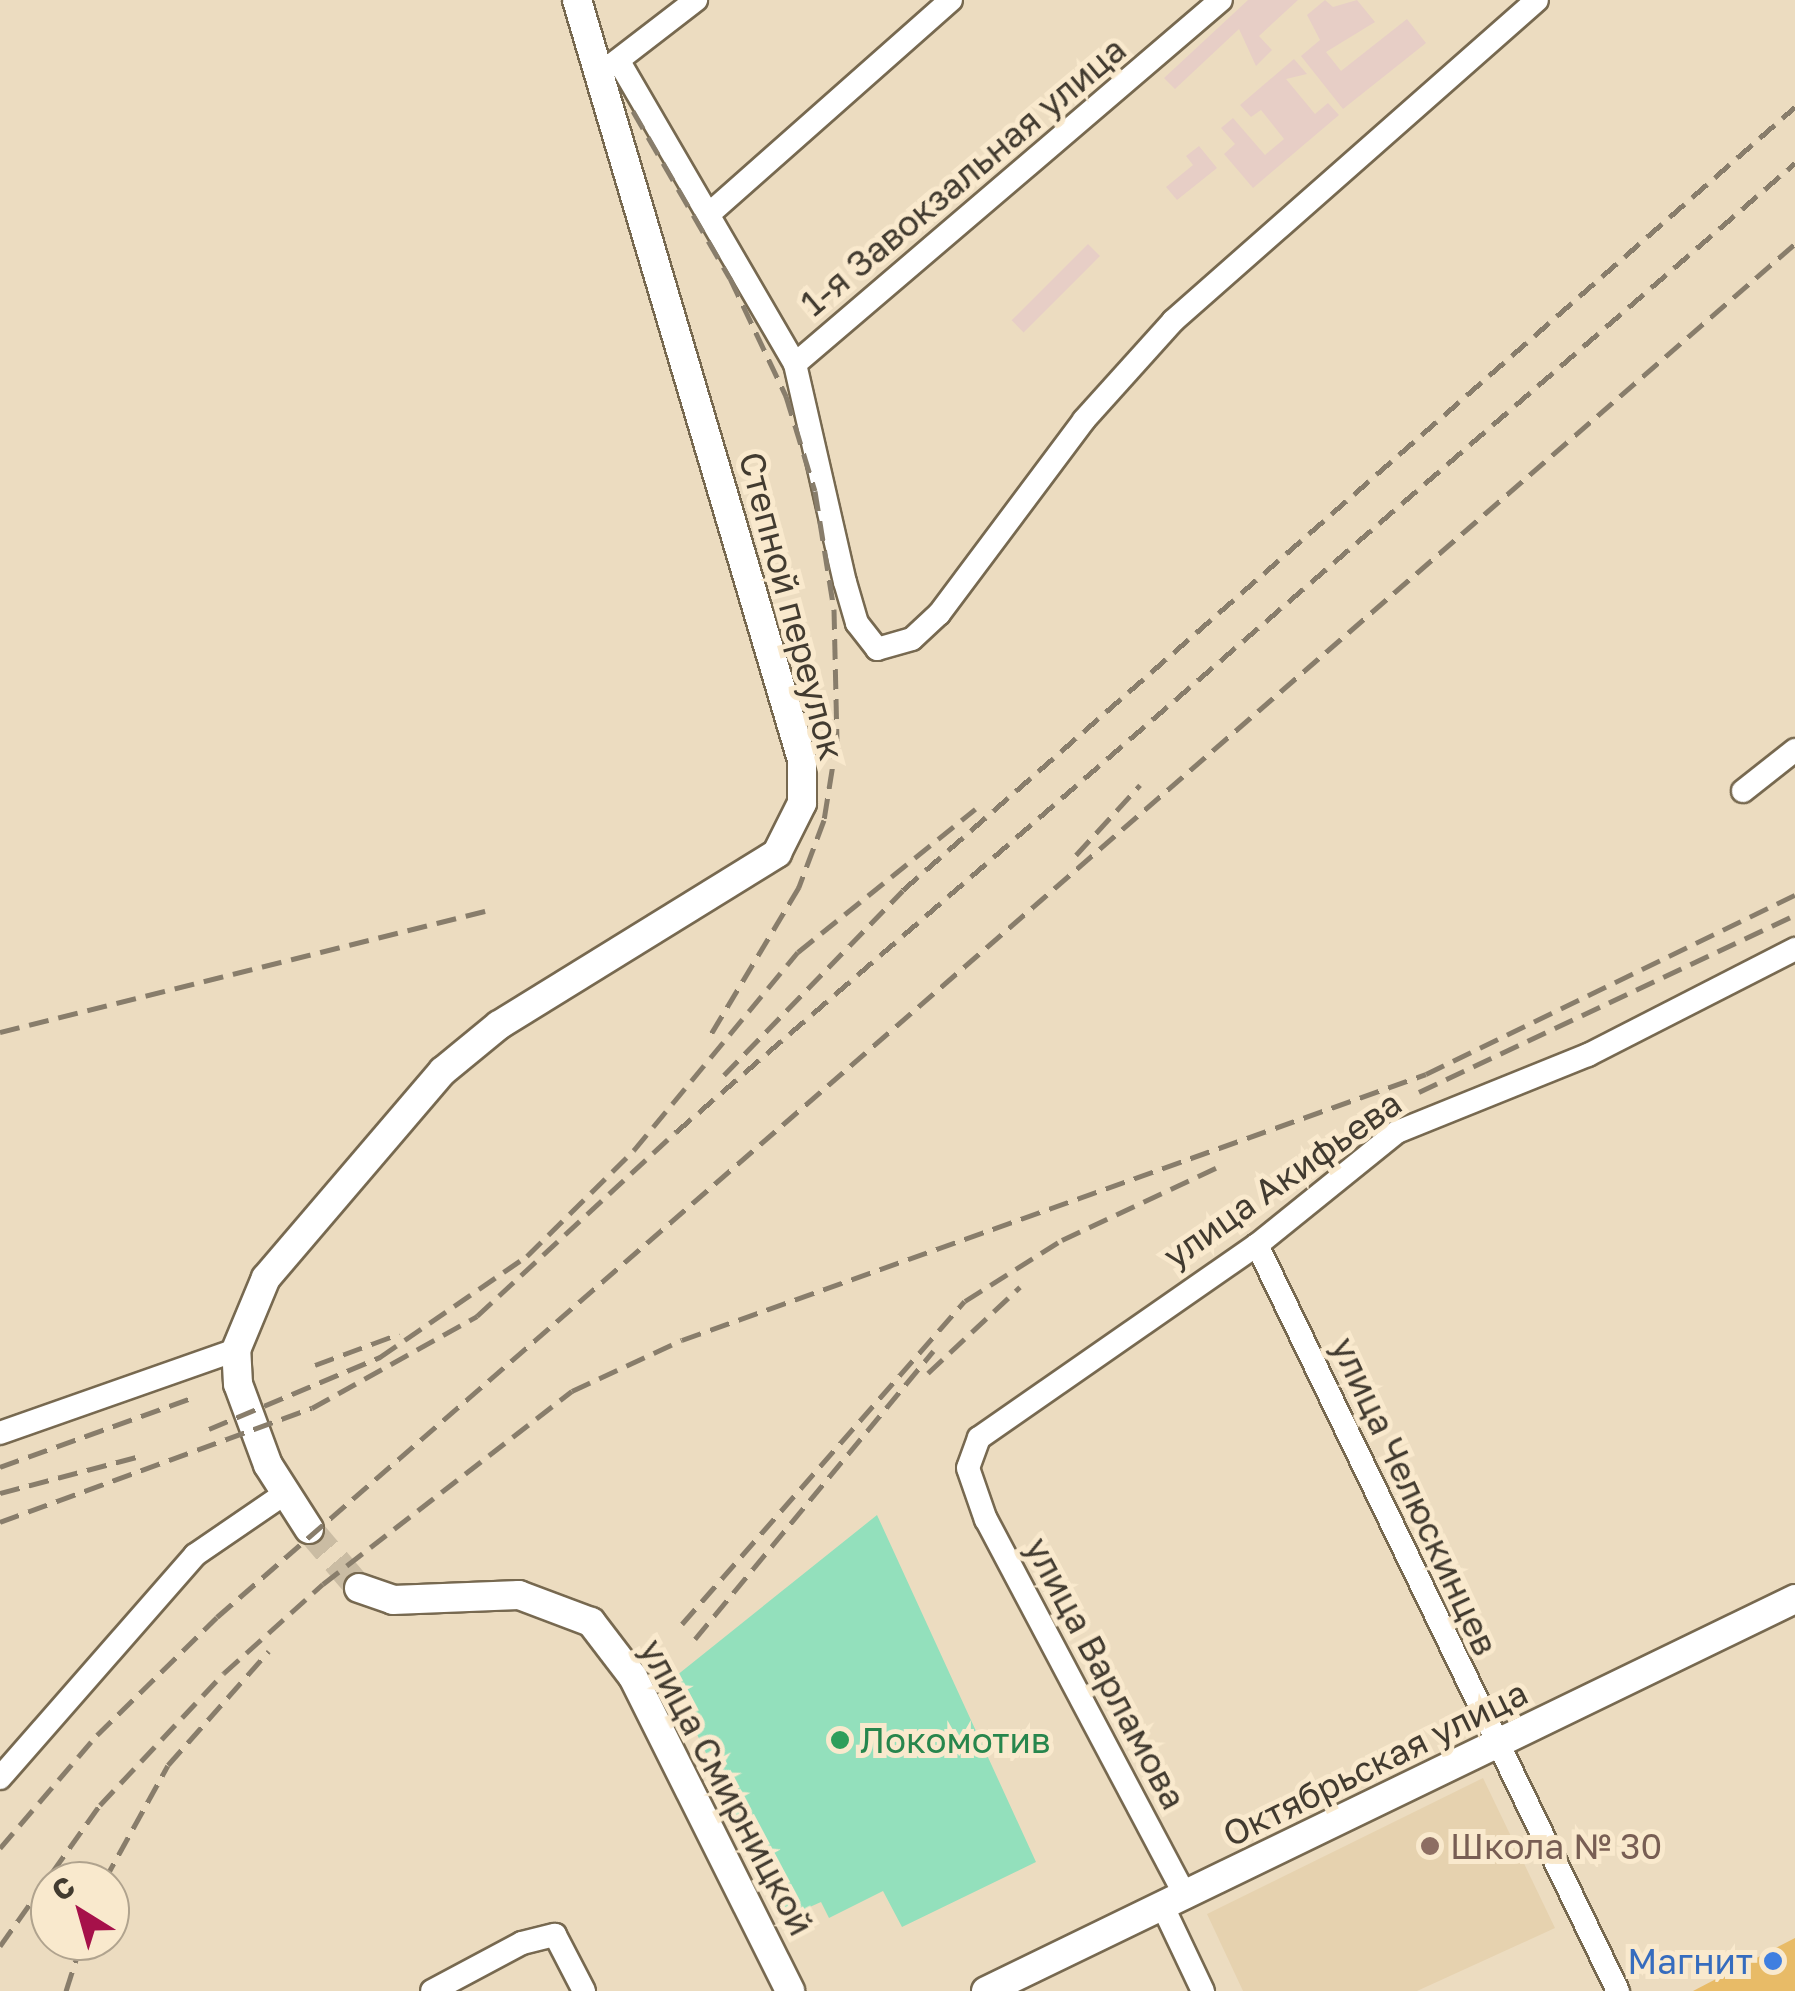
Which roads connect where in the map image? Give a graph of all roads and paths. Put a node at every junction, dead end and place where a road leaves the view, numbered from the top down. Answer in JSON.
{"nodes":[{"id":1,"x":578,"y":0,"type":"edge"},
{"id":2,"x":696,"y":0,"type":"edge"},
{"id":3,"x":951,"y":0,"type":"edge"},
{"id":4,"x":1221,"y":0,"type":"edge"},
{"id":5,"x":1537,"y":0,"type":"edge"},
{"id":6,"x":609,"y":67,"type":"junction"},
{"id":7,"x":709,"y":214,"type":"junction"},
{"id":8,"x":795,"y":364,"type":"junction"},
{"id":9,"x":1795,"y":750,"type":"edge"},
{"id":10,"x":1743,"y":791,"type":"dead end"},
{"id":11,"x":1795,"y":949,"type":"edge"},
{"id":12,"x":1256,"y":1244,"type":"junction"},
{"id":13,"x":236,"y":1350,"type":"junction"},
{"id":14,"x":0,"y":1434,"type":"edge"},
{"id":15,"x":971,"y":1478,"type":"joint"},
{"id":16,"x":284,"y":1494,"type":"junction"},
{"id":17,"x":309,"y":1529,"type":"tunnel mouth"},
{"id":18,"x":359,"y":1588,"type":"tunnel mouth"},
{"id":19,"x":1795,"y":1599,"type":"edge"},
{"id":20,"x":1496,"y":1746,"type":"junction"},
{"id":21,"x":0,"y":1778,"type":"edge"},
{"id":22,"x":1175,"y":1903,"type":"junction"},
{"id":23,"x":432,"y":1991,"type":"edge"},
{"id":24,"x":584,"y":1991,"type":"edge"},
{"id":25,"x":790,"y":1991,"type":"edge"},
{"id":26,"x":986,"y":1991,"type":"edge"},
{"id":27,"x":1204,"y":1991,"type":"edge"},
{"id":28,"x":1618,"y":1991,"type":"edge"}],
"edges":[{"from":1,"to":6,"type":"main road","name":"Степной переулок"},
{"from":2,"to":6,"type":"street"},
{"from":3,"to":7,"type":"street"},
{"from":4,"to":8,"type":"street","name":"1-я Завокзальная улица"},
{"from":5,"to":8,"type":"street"},
{"from":6,"to":7,"type":"street"},
{"from":6,"to":13,"type":"main road","name":"Степной переулок"},
{"from":7,"to":8,"type":"street"},
{"from":9,"to":10,"type":"street"},
{"from":11,"to":12,"type":"street","name":"улица Акифьева"},
{"from":12,"to":15,"type":"street","name":"улица Акифьева"},
{"from":12,"to":20,"type":"street","name":"улица Челюскинцев"},
{"from":13,"to":14,"type":"street"},
{"from":13,"to":16,"type":"main road"},
{"from":15,"to":22,"type":"street","name":"улица Варламова"},
{"from":16,"to":17,"type":"main road"},
{"from":16,"to":21,"type":"street"},
{"from":18,"to":25,"type":"main road","name":"улица Смирницкой"},
{"from":19,"to":20,"type":"main road","name":"Октябрьская улица"},
{"from":20,"to":22,"type":"main road","name":"Октябрьская улица"},
{"from":20,"to":28,"type":"street","name":"улица Челюскинцев"},
{"from":22,"to":26,"type":"main road","name":"Октябрьская улица"},
{"from":22,"to":27,"type":"street","name":"улица Варламова"},
{"from":23,"to":24,"type":"street"}]}
